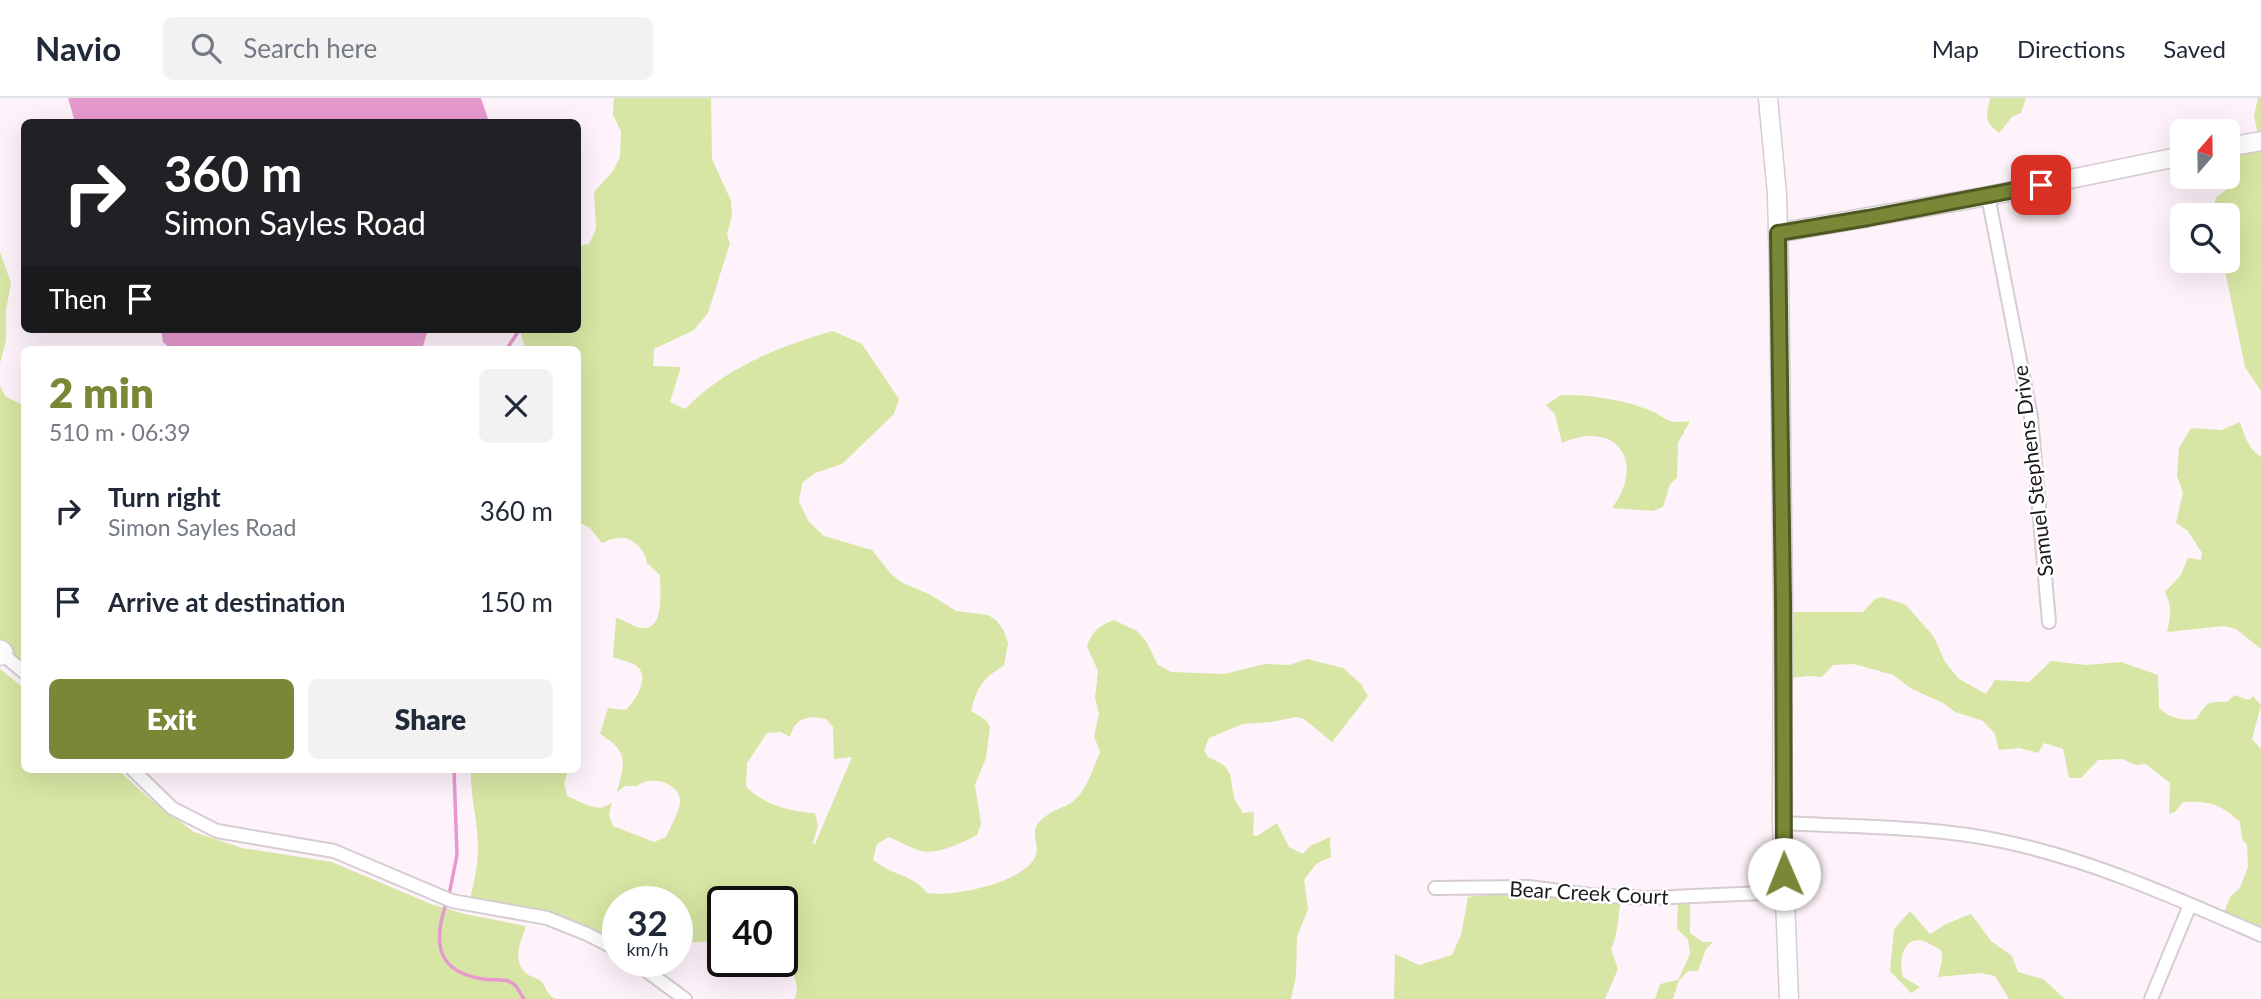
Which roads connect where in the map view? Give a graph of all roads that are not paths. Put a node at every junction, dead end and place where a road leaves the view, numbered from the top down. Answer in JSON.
{"nodes":[{"id":1,"x":1768,"y":98,"type":"edge"},
{"id":2,"x":2261,"y":141,"type":"edge"},
{"id":3,"x":2240,"y":145,"type":"edge"},
{"id":4,"x":2170,"y":158,"type":"edge"},
{"id":5,"x":1988,"y":196,"type":"junction"},
{"id":6,"x":1778,"y":233,"type":"junction"},
{"id":7,"x":2049,"y":622,"type":"dead end"},
{"id":8,"x":0,"y":652,"type":"edge"},
{"id":9,"x":21,"y":670,"type":"edge"},
{"id":10,"x":137,"y":773,"type":"edge"},
{"id":11,"x":1782,"y":823,"type":"junction"},
{"id":12,"x":1435,"y":888,"type":"dead end"},
{"id":13,"x":1784,"y":892,"type":"junction"},
{"id":14,"x":2190,"y":905,"type":"junction"},
{"id":15,"x":2261,"y":935,"type":"edge"},
{"id":16,"x":602,"y":941,"type":"edge"},
{"id":17,"x":655,"y":977,"type":"edge"},
{"id":18,"x":685,"y":999,"type":"edge"},
{"id":19,"x":1789,"y":999,"type":"edge"},
{"id":20,"x":2151,"y":999,"type":"edge"}],
"edges":[{"from":1,"to":6,"type":"street"},
{"from":2,"to":3,"type":"street"},
{"from":4,"to":5,"type":"street"},
{"from":5,"to":6,"type":"street"},
{"from":5,"to":7,"type":"street","name":"Samuel Stephens Drive"},
{"from":6,"to":11,"type":"street"},
{"from":8,"to":9,"type":"street"},
{"from":10,"to":16,"type":"street"},
{"from":11,"to":13,"type":"street"},
{"from":11,"to":14,"type":"street"},
{"from":12,"to":13,"type":"street","name":"Bear Creek Court"},
{"from":13,"to":19,"type":"street"},
{"from":14,"to":15,"type":"street"},
{"from":14,"to":20,"type":"street"},
{"from":17,"to":18,"type":"street"}]}
